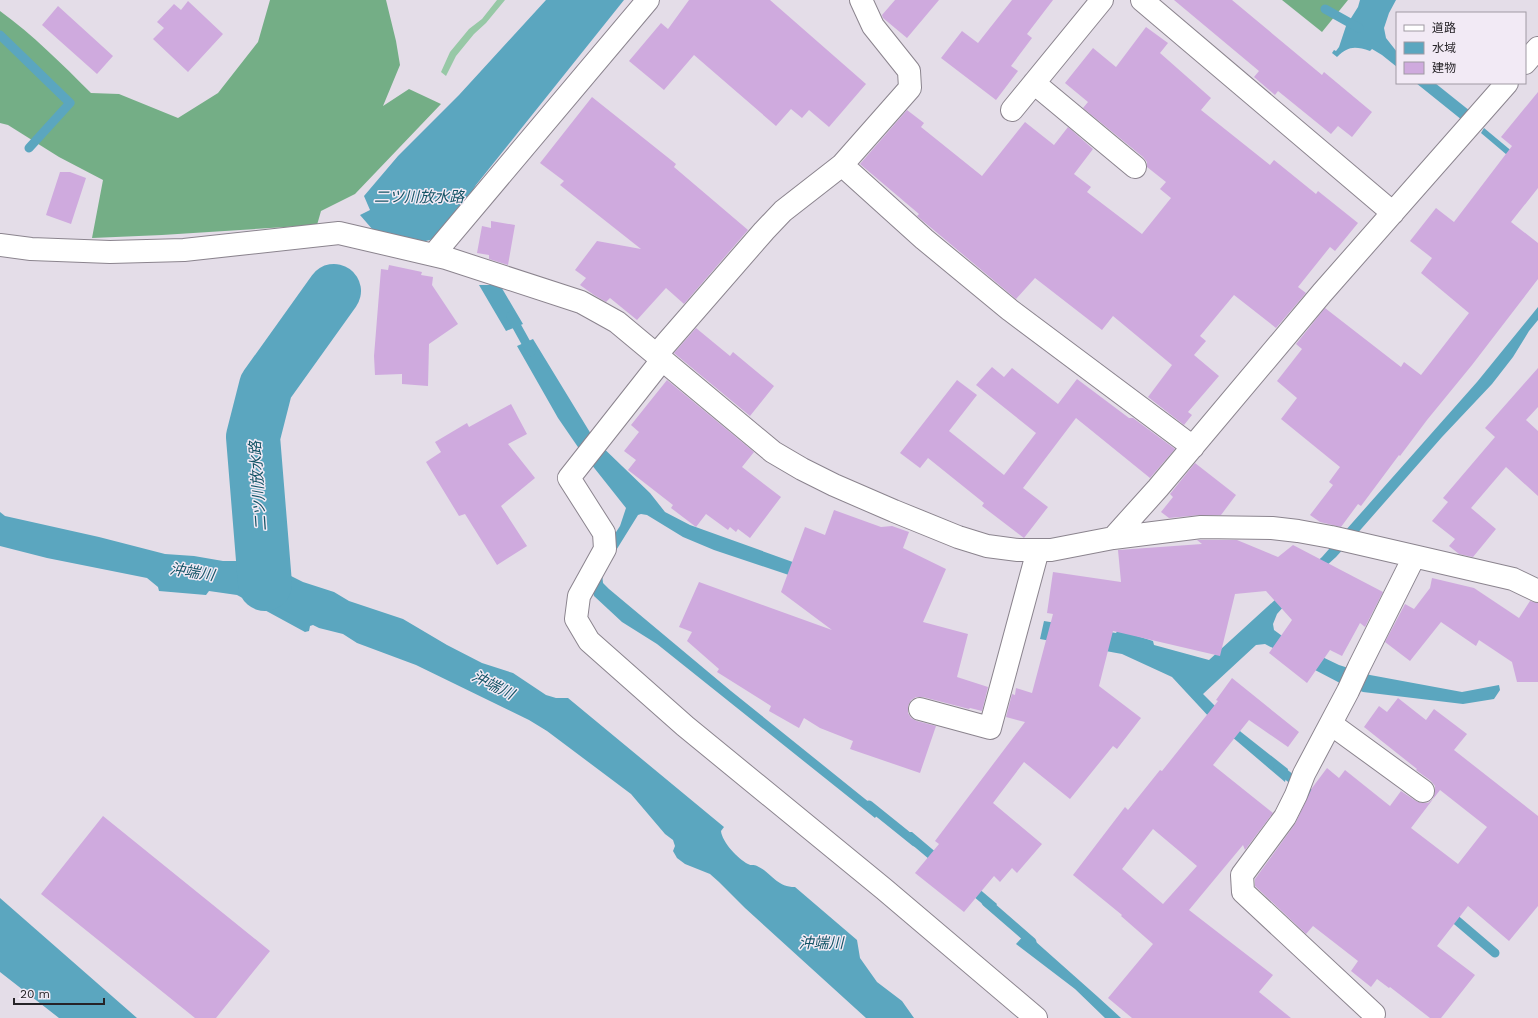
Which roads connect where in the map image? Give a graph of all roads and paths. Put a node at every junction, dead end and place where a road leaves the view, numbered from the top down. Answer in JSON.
{"nodes":[{"id":1,"x":648,"y":0,"type":"edge"},
{"id":2,"x":861,"y":0,"type":"edge"},
{"id":3,"x":1102,"y":0,"type":"edge"},
{"id":4,"x":1142,"y":0,"type":"edge"},
{"id":5,"x":1538,"y":48,"type":"edge"},
{"id":6,"x":1526,"y":62,"type":"edge"},
{"id":7,"x":1034,"y":83,"type":"junction"},
{"id":8,"x":1506,"y":84,"type":"edge"},
{"id":9,"x":1012,"y":110,"type":"dead end"},
{"id":10,"x":842,"y":165,"type":"junction"},
{"id":11,"x":1136,"y":168,"type":"dead end"},
{"id":12,"x":1393,"y":213,"type":"junction"},
{"id":13,"x":0,"y":245,"type":"edge"},
{"id":14,"x":434,"y":254,"type":"junction"},
{"id":15,"x":659,"y":358,"type":"junction"},
{"id":16,"x":1193,"y":446,"type":"junction"},
{"id":17,"x":1113,"y":538,"type":"junction"},
{"id":18,"x":1038,"y":550,"type":"junction"},
{"id":19,"x":1414,"y":557,"type":"junction"},
{"id":20,"x":1538,"y":591,"type":"edge"},
{"id":21,"x":920,"y":709,"type":"dead end"},
{"id":22,"x":1331,"y":724,"type":"junction"},
{"id":23,"x":1423,"y":791,"type":"dead end"},
{"id":24,"x":1374,"y":1014,"type":"dead end"},
{"id":25,"x":1036,"y":1018,"type":"edge"}],
"edges":[{"from":1,"to":14,"type":"street"},
{"from":2,"to":10,"type":"street"},
{"from":3,"to":7,"type":"street"},
{"from":4,"to":12,"type":"street"},
{"from":5,"to":6,"type":"street"},
{"from":7,"to":9,"type":"street"},
{"from":7,"to":11,"type":"street"},
{"from":8,"to":12,"type":"street"},
{"from":10,"to":15,"type":"street"},
{"from":10,"to":16,"type":"street"},
{"from":12,"to":16,"type":"street"},
{"from":13,"to":14,"type":"street"},
{"from":14,"to":15,"type":"street"},
{"from":15,"to":18,"type":"street"},
{"from":15,"to":25,"type":"street"},
{"from":16,"to":17,"type":"street"},
{"from":17,"to":18,"type":"street"},
{"from":17,"to":19,"type":"street"},
{"from":18,"to":21,"type":"street"},
{"from":19,"to":20,"type":"street"},
{"from":19,"to":22,"type":"street"},
{"from":22,"to":23,"type":"street"},
{"from":22,"to":24,"type":"street"}]}
